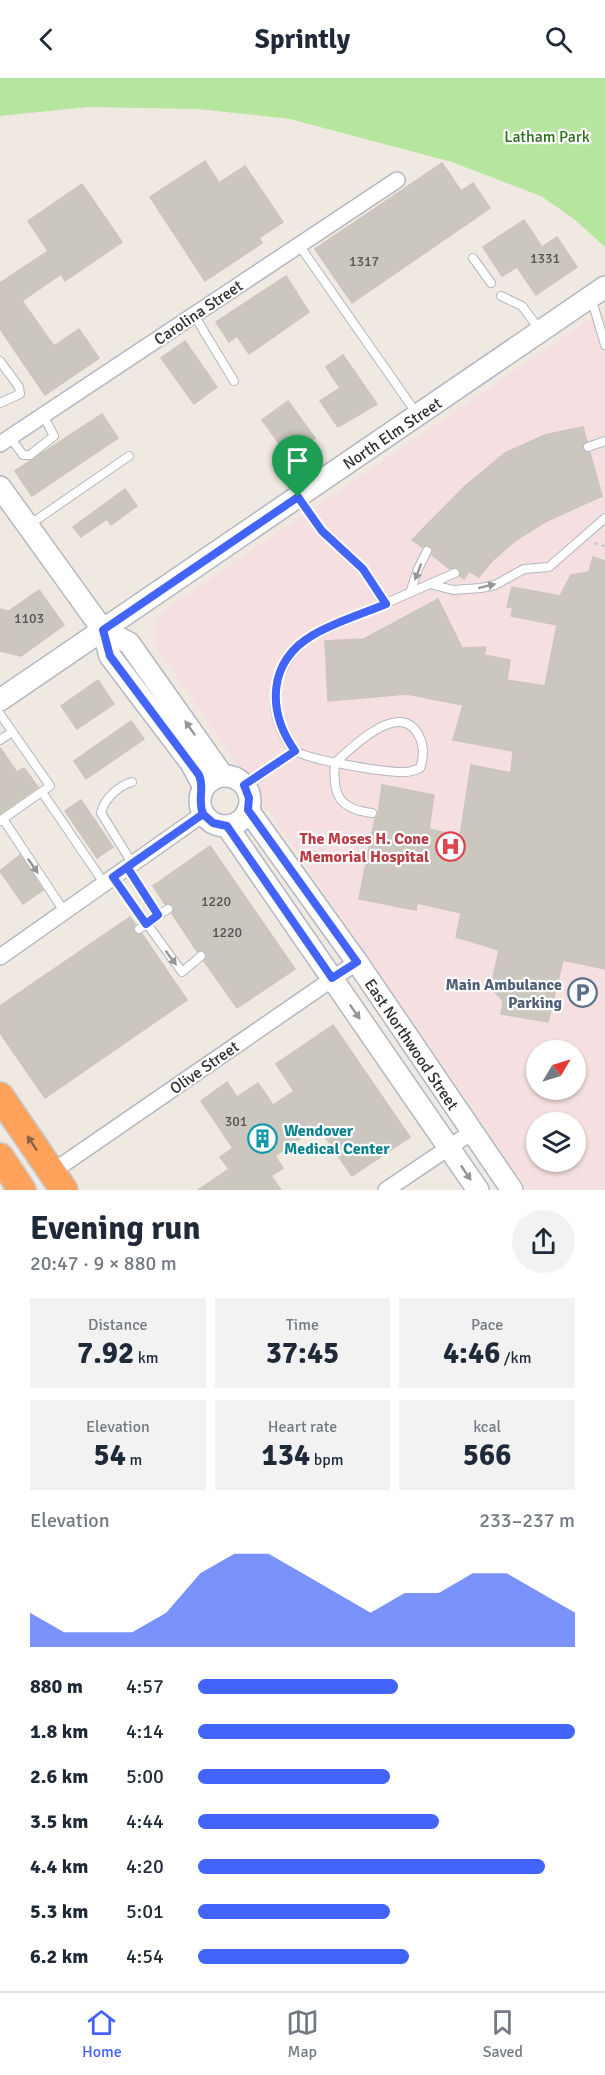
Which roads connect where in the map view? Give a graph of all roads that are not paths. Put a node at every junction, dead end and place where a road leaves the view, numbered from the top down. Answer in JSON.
{"nodes":[{"id":1,"x":396,"y":180,"type":"dead end"},
{"id":2,"x":299,"y":245,"type":"junction"},
{"id":3,"x":473,"y":258,"type":"dead end"},
{"id":4,"x":491,"y":283,"type":"dead end"},
{"id":5,"x":598,"y":292,"type":"edge"},
{"id":6,"x":501,"y":296,"type":"dead end"},
{"id":7,"x":194,"y":315,"type":"junction"},
{"id":8,"x":540,"y":331,"type":"junction"},
{"id":9,"x":605,"y":345,"type":"edge"},
{"id":10,"x":0,"y":361,"type":"edge"},
{"id":11,"x":234,"y":381,"type":"dead end"},
{"id":12,"x":0,"y":403,"type":"edge"},
{"id":13,"x":43,"y":415,"type":"junction"},
{"id":14,"x":418,"y":415,"type":"junction"},
{"id":15,"x":5,"y":440,"type":"edge"},
{"id":16,"x":605,"y":441,"type":"edge"},
{"id":17,"x":588,"y":447,"type":"dead end"},
{"id":18,"x":129,"y":456,"type":"dead end"},
{"id":19,"x":0,"y":487,"type":"edge"},
{"id":20,"x":605,"y":518,"type":"edge"},
{"id":21,"x":28,"y":525,"type":"junction"},
{"id":22,"x":427,"y":551,"type":"dead end"},
{"id":23,"x":455,"y":573,"type":"dead end"},
{"id":24,"x":430,"y":584,"type":"junction"},
{"id":25,"x":410,"y":593,"type":"junction"},
{"id":26,"x":103,"y":630,"type":"junction"},
{"id":27,"x":0,"y":700,"type":"edge"},
{"id":28,"x":0,"y":714,"type":"edge"},
{"id":29,"x":12,"y":732,"type":"junction"},
{"id":30,"x":0,"y":740,"type":"edge"},
{"id":31,"x":295,"y":751,"type":"junction"},
{"id":32,"x":335,"y":763,"type":"junction"},
{"id":33,"x":223,"y":776,"type":"junction"},
{"id":34,"x":132,"y":782,"type":"dead end"},
{"id":35,"x":244,"y":785,"type":"junction"},
{"id":36,"x":204,"y":787,"type":"junction"},
{"id":37,"x":42,"y":792,"type":"junction"},
{"id":38,"x":248,"y":810,"type":"junction"},
{"id":39,"x":372,"y":813,"type":"dead end"},
{"id":40,"x":203,"y":814,"type":"junction"},
{"id":41,"x":2,"y":820,"type":"edge"},
{"id":42,"x":227,"y":826,"type":"junction"},
{"id":43,"x":130,"y":865,"type":"junction"},
{"id":44,"x":109,"y":880,"type":"junction"},
{"id":45,"x":168,"y":909,"type":"dead end"},
{"id":46,"x":64,"y":911,"type":"junction"},
{"id":47,"x":158,"y":915,"type":"junction"},
{"id":48,"x":146,"y":924,"type":"junction"},
{"id":49,"x":139,"y":929,"type":"dead end"},
{"id":50,"x":201,"y":956,"type":"dead end"},
{"id":51,"x":0,"y":957,"type":"edge"},
{"id":52,"x":357,"y":962,"type":"junction"},
{"id":53,"x":332,"y":978,"type":"junction"},
{"id":54,"x":0,"y":1096,"type":"edge"},
{"id":55,"x":472,"y":1132,"type":"junction"},
{"id":56,"x":448,"y":1147,"type":"junction"},
{"id":57,"x":0,"y":1157,"type":"edge"},
{"id":58,"x":58,"y":1181,"type":"edge"},
{"id":59,"x":22,"y":1190,"type":"edge"},
{"id":60,"x":386,"y":1190,"type":"edge"},
{"id":61,"x":478,"y":1190,"type":"edge"},
{"id":62,"x":512,"y":1190,"type":"edge"}],
"edges":[{"from":1,"to":2,"type":"street","name":"Carolina Street"},
{"from":2,"to":7,"type":"street","name":"Carolina Street"},
{"from":2,"to":14,"type":"lane"},
{"from":3,"to":4,"type":"lane"},
{"from":5,"to":8,"type":"street","name":"North Elm Street"},
{"from":5,"to":9,"type":"lane"},
{"from":6,"to":8,"type":"lane"},
{"from":7,"to":11,"type":"lane"},
{"from":7,"to":13,"type":"street","name":"Carolina Street"},
{"from":8,"to":14,"type":"street","name":"North Elm Street"},
{"from":10,"to":12,"type":"lane"},
{"from":13,"to":15,"type":"street","name":"Carolina Street"},
{"from":13,"to":15,"type":"lane"},
{"from":14,"to":26,"type":"street","name":"North Elm Street"},
{"from":16,"to":17,"type":"lane"},
{"from":18,"to":21,"type":"lane"},
{"from":19,"to":21,"type":"street"},
{"from":24,"to":20,"type":"lane","one_way":true},
{"from":21,"to":26,"type":"street"},
{"from":22,"to":25,"type":"lane","one_way":true},
{"from":23,"to":24,"type":"lane"},
{"from":24,"to":25,"type":"lane"},
{"from":25,"to":31,"type":"lane"},
{"from":26,"to":27,"type":"street","name":"North Elm Street"},
{"from":33,"to":26,"type":"street","one_way":true},
{"from":26,"to":36,"type":"street"},
{"from":28,"to":29,"type":"lane"},
{"from":29,"to":30,"type":"lane"},
{"from":29,"to":37,"type":"lane"},
{"from":31,"to":32,"type":"lane"},
{"from":31,"to":35,"type":"lane"},
{"from":32,"to":32,"type":"lane"},
{"from":32,"to":39,"type":"lane"},
{"from":33,"to":35,"type":"street"},
{"from":33,"to":36,"type":"street"},
{"from":34,"to":43,"type":"lane"},
{"from":35,"to":38,"type":"street","name":"East Northwood Street"},
{"from":36,"to":40,"type":"street"},
{"from":37,"to":41,"type":"lane"},
{"from":37,"to":44,"type":"lane"},
{"from":38,"to":42,"type":"street"},
{"from":38,"to":52,"type":"street","name":"East Northwood Street"},
{"from":40,"to":42,"type":"street","name":"East Northwood Street"},
{"from":40,"to":43,"type":"street"},
{"from":41,"to":46,"type":"lane","one_way":true},
{"from":42,"to":53,"type":"street","name":"East Northwood Street"},
{"from":43,"to":44,"type":"street"},
{"from":43,"to":47,"type":"lane"},
{"from":44,"to":46,"type":"street"},
{"from":44,"to":48,"type":"lane"},
{"from":45,"to":47,"type":"lane"},
{"from":46,"to":51,"type":"street"},
{"from":47,"to":48,"type":"lane"},
{"from":48,"to":49,"type":"lane"},
{"from":48,"to":50,"type":"lane","one_way":true},
{"from":52,"to":53,"type":"street","name":"Olive Street"},
{"from":52,"to":55,"type":"street","name":"East Northwood Street"},
{"from":53,"to":56,"type":"street","name":"East Northwood Street","one_way":true},
{"from":53,"to":58,"type":"street","name":"Olive Street"},
{"from":58,"to":54,"type":"highway","one_way":true},
{"from":55,"to":56,"type":"street"},
{"from":55,"to":62,"type":"street","name":"East Northwood Street"},
{"from":56,"to":60,"type":"street"},
{"from":56,"to":61,"type":"street","name":"East Northwood Street","one_way":true},
{"from":57,"to":59,"type":"highway"}]}
